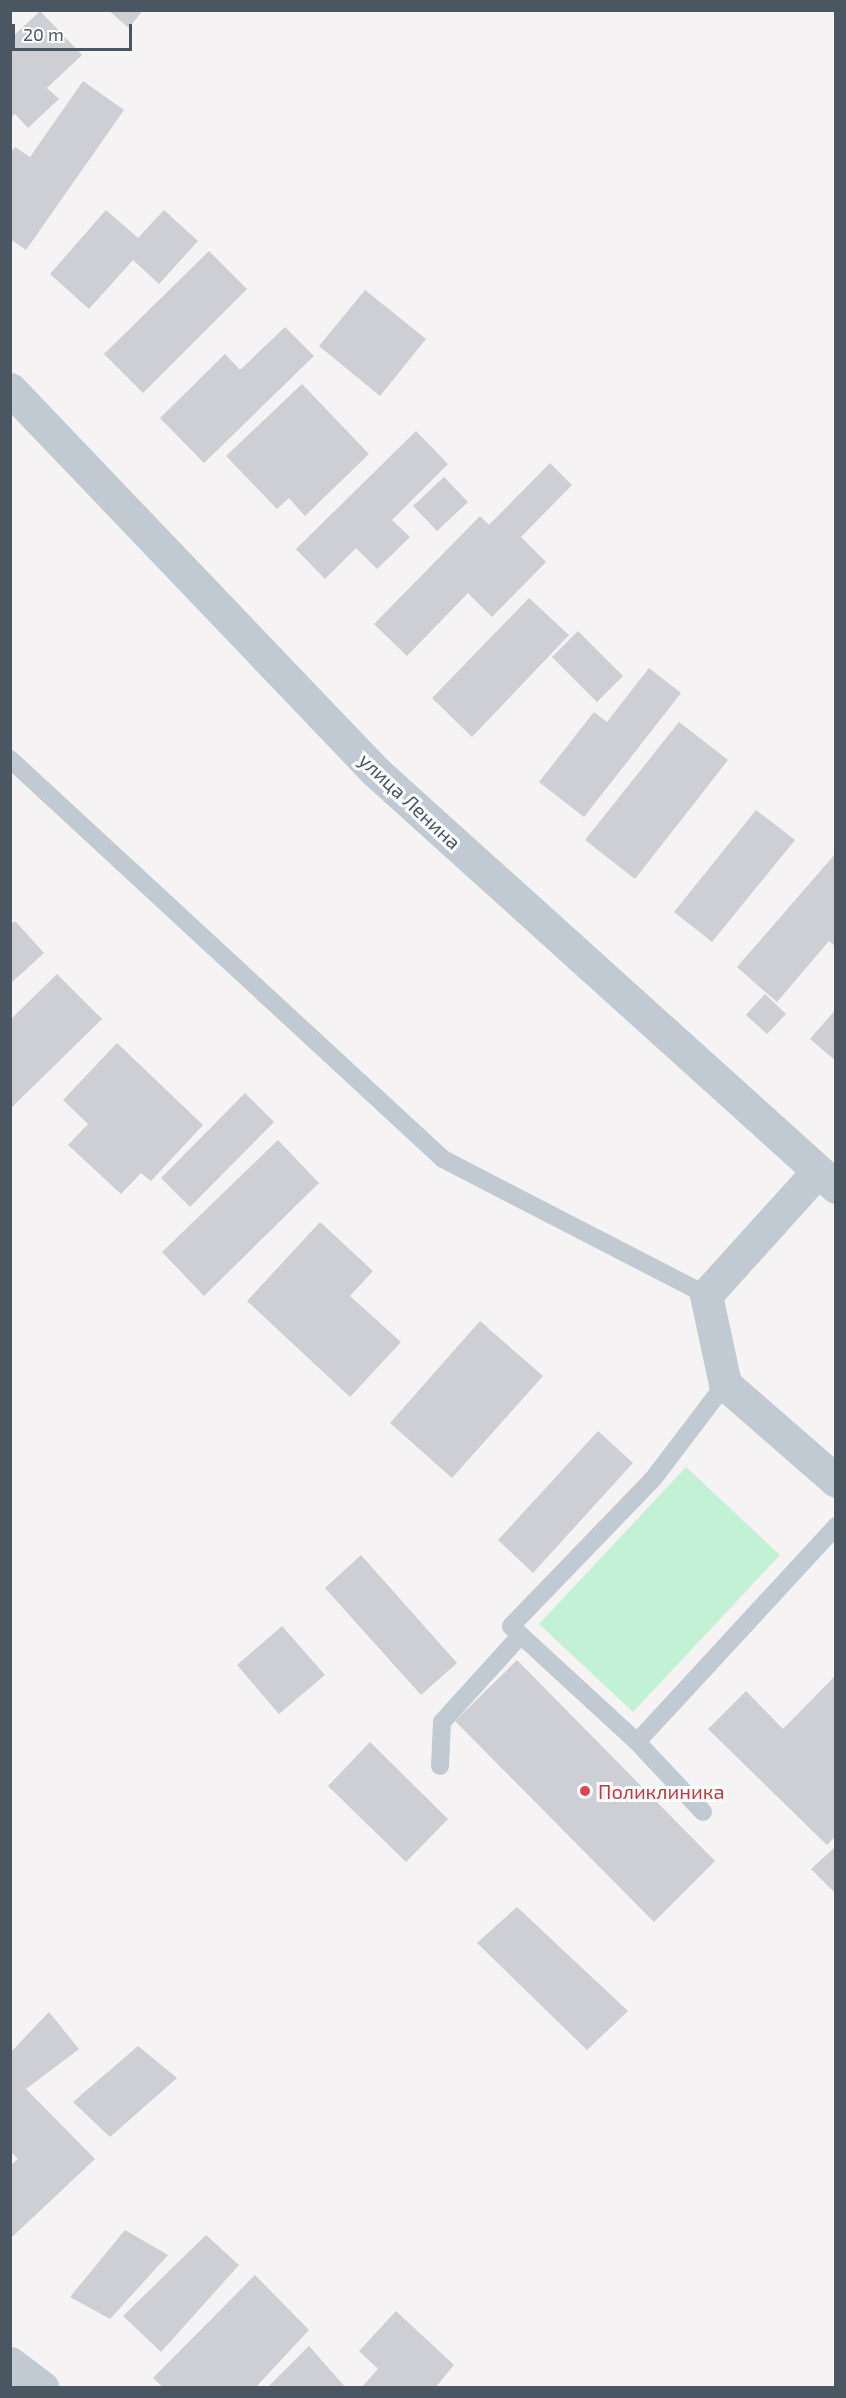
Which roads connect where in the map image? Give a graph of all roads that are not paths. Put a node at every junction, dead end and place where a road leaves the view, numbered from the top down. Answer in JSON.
{"nodes":[{"id":1,"x":10,"y":389,"type":"edge"},
{"id":2,"x":10,"y":759,"type":"edge"},
{"id":3,"x":827,"y":1179,"type":"edge"},
{"id":4,"x":706,"y":1295,"type":"junction"},
{"id":5,"x":725,"y":1384,"type":"junction"},
{"id":6,"x":836,"y":1481,"type":"edge"},
{"id":7,"x":836,"y":1526,"type":"edge"},
{"id":8,"x":519,"y":1636,"type":"junction"},
{"id":9,"x":637,"y":1742,"type":"junction"},
{"id":10,"x":440,"y":1766,"type":"dead end"},
{"id":11,"x":703,"y":1812,"type":"dead end"},
{"id":12,"x":10,"y":2363,"type":"edge"},
{"id":13,"x":43,"y":2388,"type":"edge"}],
"edges":[{"from":1,"to":3,"type":"street","name":"улица Ленина"},
{"from":2,"to":4,"type":"lane"},
{"from":3,"to":4,"type":"street"},
{"from":4,"to":5,"type":"street"},
{"from":5,"to":6,"type":"street"},
{"from":5,"to":8,"type":"lane"},
{"from":7,"to":9,"type":"lane"},
{"from":8,"to":9,"type":"lane"},
{"from":8,"to":10,"type":"lane"},
{"from":9,"to":11,"type":"lane"},
{"from":12,"to":13,"type":"street"}]}
